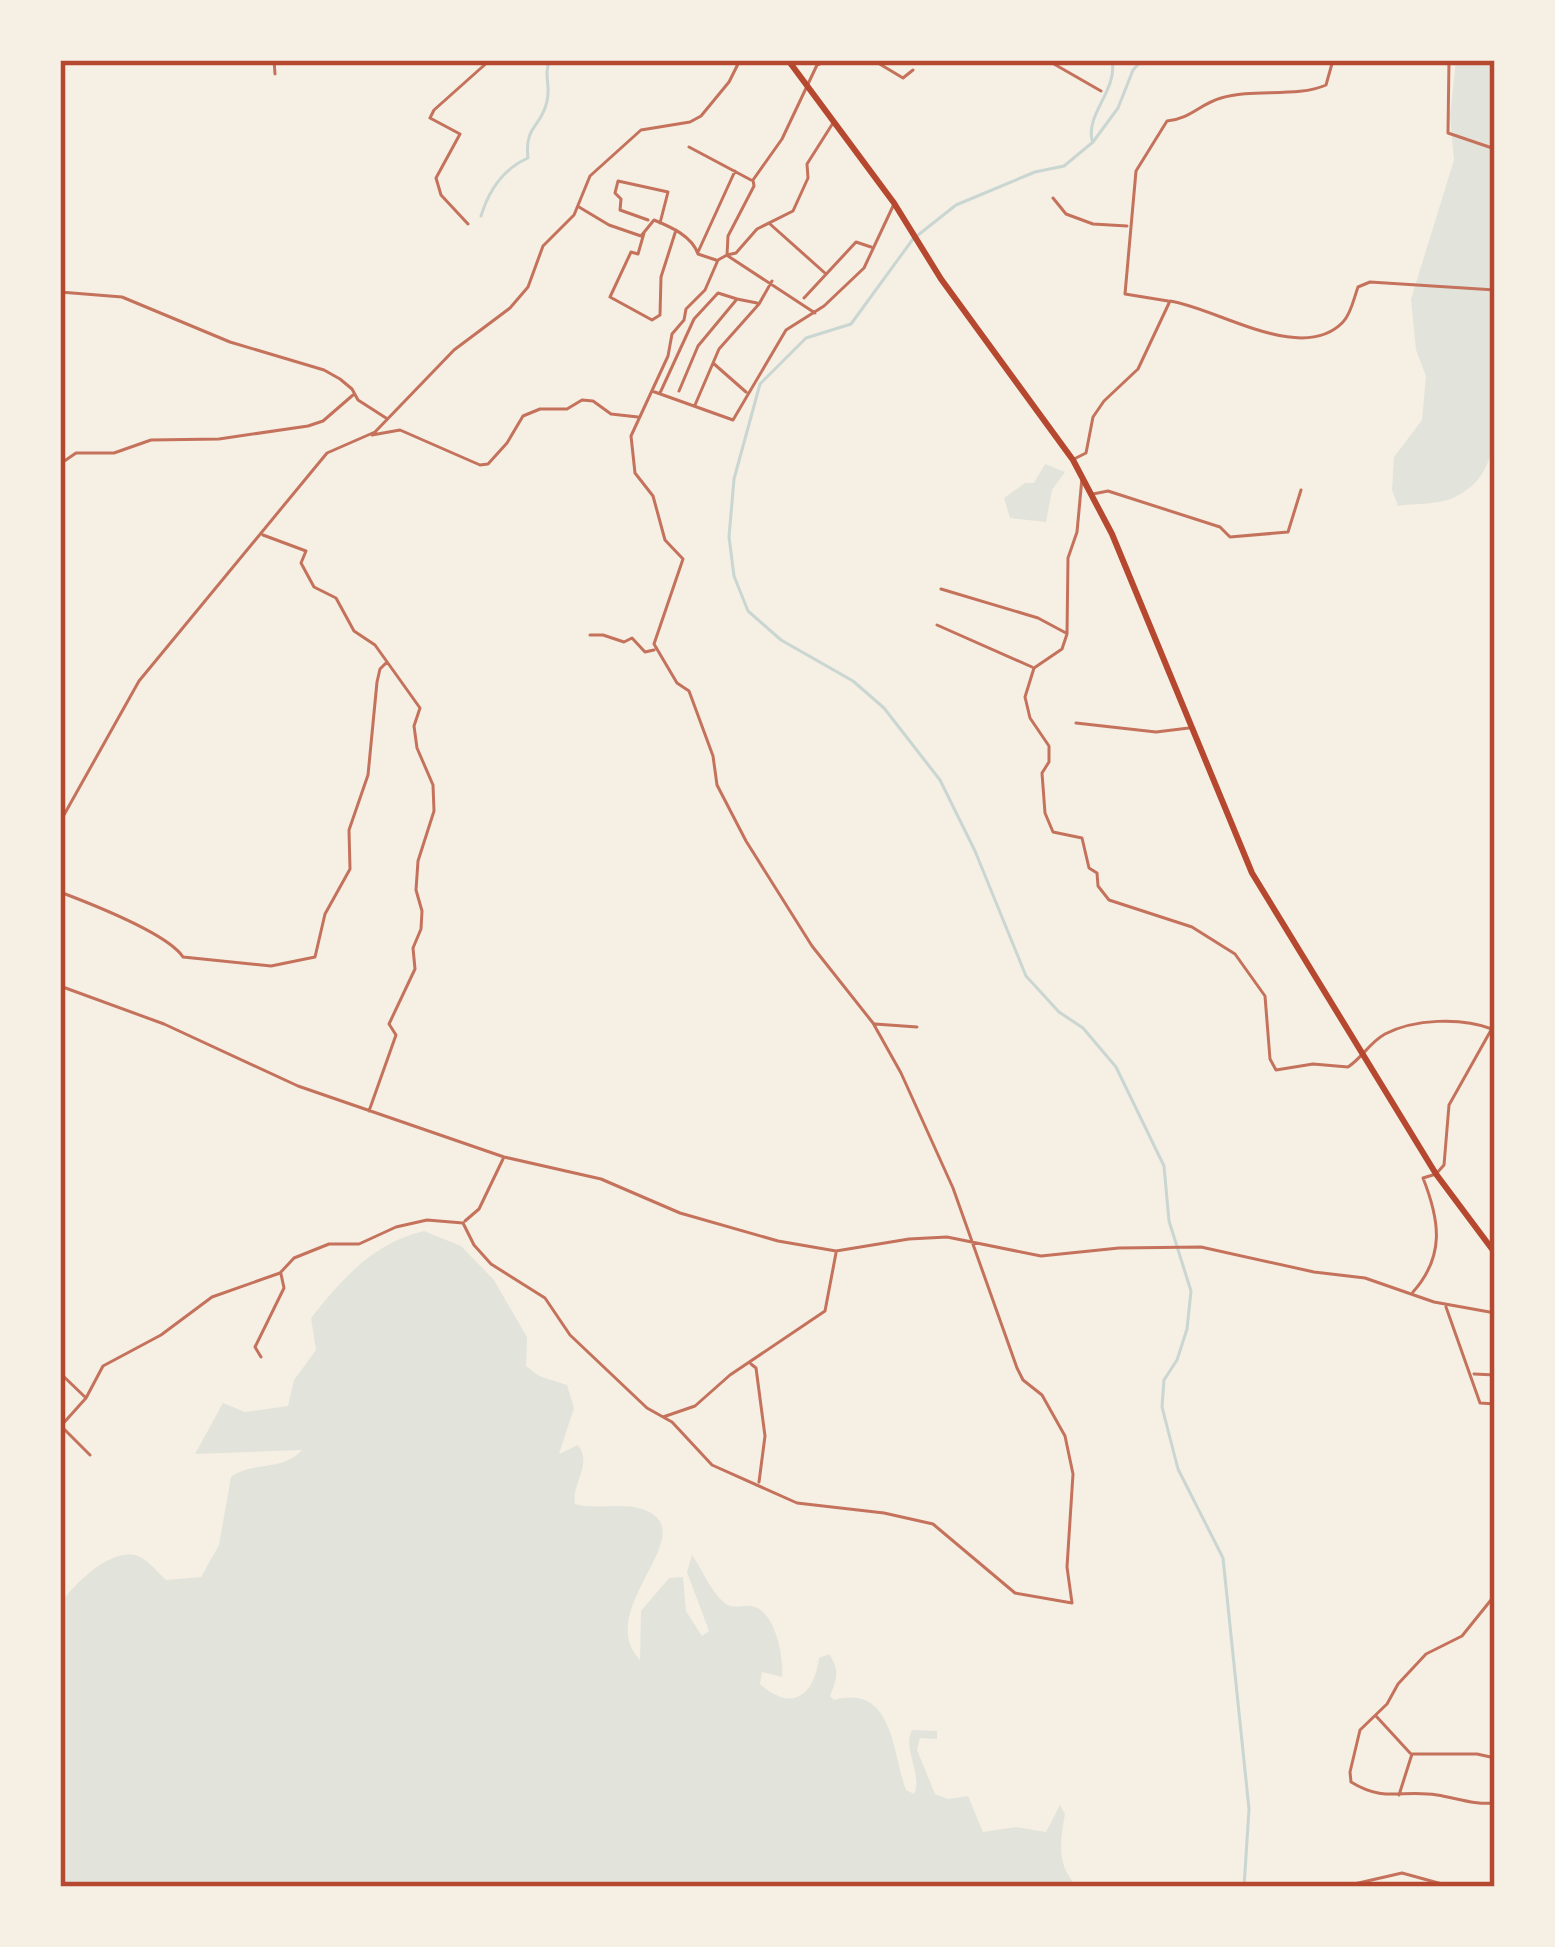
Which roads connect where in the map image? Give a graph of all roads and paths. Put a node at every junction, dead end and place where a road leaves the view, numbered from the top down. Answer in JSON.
{"nodes":[{"id":1,"x":274,"y":60,"type":"edge"},
{"id":2,"x":490,"y":60,"type":"edge"},
{"id":3,"x":740,"y":60,"type":"edge"},
{"id":4,"x":788,"y":60,"type":"edge"},
{"id":5,"x":829,"y":60,"type":"edge"},
{"id":6,"x":873,"y":60,"type":"edge"},
{"id":7,"x":1047,"y":60,"type":"edge"},
{"id":8,"x":1333,"y":60,"type":"edge"},
{"id":9,"x":1449,"y":60,"type":"edge"},
{"id":10,"x":913,"y":70,"type":"dead end"},
{"id":11,"x":275,"y":74,"type":"dead end"},
{"id":12,"x":808,"y":86,"type":"junction"},
{"id":13,"x":1101,"y":92,"type":"dead end"},
{"id":14,"x":834,"y":121,"type":"junction"},
{"id":15,"x":689,"y":147,"type":"dead end"},
{"id":16,"x":1495,"y":149,"type":"edge"},
{"id":17,"x":735,"y":171,"type":"junction"},
{"id":18,"x":753,"y":180,"type":"junction"},
{"id":19,"x":1053,"y":198,"type":"dead end"},
{"id":20,"x":894,"y":203,"type":"junction"},
{"id":21,"x":578,"y":206,"type":"junction"},
{"id":22,"x":650,"y":220,"type":"junction"},
{"id":23,"x":768,"y":222,"type":"junction"},
{"id":24,"x":660,"y":223,"type":"junction"},
{"id":25,"x":468,"y":224,"type":"dead end"},
{"id":26,"x":1129,"y":226,"type":"junction"},
{"id":27,"x":676,"y":230,"type":"junction"},
{"id":28,"x":644,"y":233,"type":"junction"},
{"id":29,"x":873,"y":247,"type":"junction"},
{"id":30,"x":698,"y":254,"type":"junction"},
{"id":31,"x":727,"y":255,"type":"junction"},
{"id":32,"x":718,"y":260,"type":"junction"},
{"id":33,"x":827,"y":275,"type":"junction"},
{"id":34,"x":772,"y":281,"type":"junction"},
{"id":35,"x":1495,"y":290,"type":"edge"},
{"id":36,"x":60,"y":292,"type":"edge"},
{"id":37,"x":737,"y":298,"type":"junction"},
{"id":38,"x":802,"y":301,"type":"junction"},
{"id":39,"x":1170,"y":301,"type":"junction"},
{"id":40,"x":759,"y":304,"type":"junction"},
{"id":41,"x":815,"y":313,"type":"junction"},
{"id":42,"x":712,"y":361,"type":"junction"},
{"id":43,"x":650,"y":390,"type":"junction"},
{"id":44,"x":679,"y":391,"type":"dead end"},
{"id":45,"x":660,"y":393,"type":"junction"},
{"id":46,"x":747,"y":393,"type":"junction"},
{"id":47,"x":355,"y":394,"type":"junction"},
{"id":48,"x":694,"y":405,"type":"junction"},
{"id":49,"x":640,"y":418,"type":"junction"},
{"id":50,"x":388,"y":419,"type":"junction"},
{"id":51,"x":363,"y":436,"type":"junction"},
{"id":52,"x":1073,"y":460,"type":"junction"},
{"id":53,"x":60,"y":464,"type":"edge"},
{"id":54,"x":1082,"y":477,"type":"junction"},
{"id":55,"x":1301,"y":490,"type":"dead end"},
{"id":56,"x":1091,"y":494,"type":"junction"},
{"id":57,"x":262,"y":534,"type":"junction"},
{"id":58,"x":940,"y":589,"type":"dead end"},
{"id":59,"x":938,"y":625,"type":"dead end"},
{"id":60,"x":1067,"y":634,"type":"junction"},
{"id":61,"x":590,"y":635,"type":"dead end"},
{"id":62,"x":656,"y":650,"type":"junction"},
{"id":63,"x":388,"y":662,"type":"junction"},
{"id":64,"x":1034,"y":668,"type":"junction"},
{"id":65,"x":1076,"y":723,"type":"dead end"},
{"id":66,"x":1191,"y":728,"type":"junction"},
{"id":67,"x":60,"y":823,"type":"edge"},
{"id":68,"x":60,"y":892,"type":"edge"},
{"id":69,"x":60,"y":986,"type":"edge"},
{"id":70,"x":873,"y":1023,"type":"junction"},
{"id":71,"x":1493,"y":1026,"type":"edge"},
{"id":72,"x":917,"y":1027,"type":"dead end"},
{"id":73,"x":1363,"y":1057,"type":"junction"},
{"id":74,"x":369,"y":1111,"type":"junction"},
{"id":75,"x":504,"y":1157,"type":"junction"},
{"id":76,"x":1436,"y":1174,"type":"junction"},
{"id":77,"x":463,"y":1223,"type":"junction"},
{"id":78,"x":969,"y":1240,"type":"junction"},
{"id":79,"x":836,"y":1252,"type":"junction"},
{"id":80,"x":1495,"y":1253,"type":"edge"},
{"id":81,"x":280,"y":1273,"type":"junction"},
{"id":82,"x":1412,"y":1293,"type":"junction"},
{"id":83,"x":1444,"y":1304,"type":"junction"},
{"id":84,"x":1495,"y":1313,"type":"edge"},
{"id":85,"x":261,"y":1357,"type":"dead end"},
{"id":86,"x":749,"y":1362,"type":"junction"},
{"id":87,"x":60,"y":1373,"type":"edge"},
{"id":88,"x":1472,"y":1374,"type":"junction"},
{"id":89,"x":1495,"y":1375,"type":"edge"},
{"id":90,"x":86,"y":1398,"type":"junction"},
{"id":91,"x":1495,"y":1405,"type":"edge"},
{"id":92,"x":660,"y":1418,"type":"junction"},
{"id":93,"x":61,"y":1426,"type":"edge"},
{"id":94,"x":90,"y":1455,"type":"dead end"},
{"id":95,"x":759,"y":1484,"type":"junction"},
{"id":96,"x":1495,"y":1595,"type":"edge"},
{"id":97,"x":1376,"y":1716,"type":"junction"},
{"id":98,"x":1412,"y":1754,"type":"junction"},
{"id":99,"x":1495,"y":1758,"type":"edge"},
{"id":100,"x":1399,"y":1796,"type":"junction"},
{"id":101,"x":1495,"y":1803,"type":"edge"},
{"id":102,"x":1341,"y":1887,"type":"edge"},
{"id":103,"x":1453,"y":1887,"type":"edge"}],
"edges":[{"from":1,"to":11,"type":"street"},
{"from":2,"to":25,"type":"street"},
{"from":3,"to":21,"type":"street"},
{"from":4,"to":12,"type":"main road"},
{"from":5,"to":12,"type":"street"},
{"from":6,"to":10,"type":"street"},
{"from":7,"to":13,"type":"street"},
{"from":8,"to":26,"type":"street"},
{"from":9,"to":16,"type":"street"},
{"from":12,"to":14,"type":"main road"},
{"from":12,"to":18,"type":"street"},
{"from":14,"to":20,"type":"main road"},
{"from":14,"to":23,"type":"street"},
{"from":15,"to":17,"type":"street"},
{"from":17,"to":18,"type":"street"},
{"from":17,"to":30,"type":"street"},
{"from":18,"to":31,"type":"street"},
{"from":19,"to":26,"type":"street"},
{"from":20,"to":29,"type":"street"},
{"from":20,"to":52,"type":"main road"},
{"from":21,"to":28,"type":"street"},
{"from":21,"to":50,"type":"street"},
{"from":22,"to":24,"type":"street"},
{"from":22,"to":24,"type":"street"},
{"from":22,"to":28,"type":"street"},
{"from":23,"to":31,"type":"street"},
{"from":23,"to":33,"type":"street"},
{"from":24,"to":27,"type":"street"},
{"from":26,"to":39,"type":"street"},
{"from":27,"to":28,"type":"street"},
{"from":27,"to":30,"type":"street"},
{"from":29,"to":33,"type":"street"},
{"from":29,"to":41,"type":"street"},
{"from":30,"to":32,"type":"street"},
{"from":31,"to":32,"type":"street"},
{"from":31,"to":34,"type":"street"},
{"from":32,"to":43,"type":"street"},
{"from":33,"to":38,"type":"street"},
{"from":34,"to":38,"type":"street"},
{"from":34,"to":40,"type":"street"},
{"from":35,"to":39,"type":"street"},
{"from":36,"to":47,"type":"street"},
{"from":37,"to":40,"type":"street"},
{"from":37,"to":44,"type":"street"},
{"from":37,"to":45,"type":"street"},
{"from":38,"to":41,"type":"street"},
{"from":39,"to":52,"type":"street"},
{"from":40,"to":42,"type":"street"},
{"from":41,"to":46,"type":"street"},
{"from":42,"to":46,"type":"street"},
{"from":42,"to":48,"type":"street"},
{"from":43,"to":45,"type":"street"},
{"from":43,"to":49,"type":"street"},
{"from":45,"to":48,"type":"street"},
{"from":46,"to":48,"type":"street"},
{"from":47,"to":50,"type":"street"},
{"from":47,"to":53,"type":"street"},
{"from":49,"to":51,"type":"street"},
{"from":49,"to":62,"type":"street"},
{"from":50,"to":51,"type":"street"},
{"from":51,"to":57,"type":"street"},
{"from":52,"to":54,"type":"main road"},
{"from":54,"to":56,"type":"main road"},
{"from":54,"to":60,"type":"street"},
{"from":55,"to":56,"type":"street"},
{"from":56,"to":66,"type":"main road"},
{"from":57,"to":63,"type":"street"},
{"from":57,"to":67,"type":"street"},
{"from":58,"to":60,"type":"street"},
{"from":59,"to":64,"type":"street"},
{"from":60,"to":64,"type":"street"},
{"from":61,"to":62,"type":"street"},
{"from":62,"to":70,"type":"street"},
{"from":63,"to":68,"type":"street"},
{"from":63,"to":74,"type":"street"},
{"from":64,"to":73,"type":"street"},
{"from":65,"to":66,"type":"street"},
{"from":66,"to":73,"type":"main road"},
{"from":69,"to":74,"type":"street"},
{"from":70,"to":72,"type":"street"},
{"from":70,"to":78,"type":"street"},
{"from":71,"to":73,"type":"street"},
{"from":71,"to":76,"type":"street"},
{"from":73,"to":76,"type":"main road"},
{"from":74,"to":75,"type":"street"},
{"from":75,"to":77,"type":"street"},
{"from":75,"to":79,"type":"street"},
{"from":76,"to":80,"type":"main road"},
{"from":76,"to":82,"type":"street"},
{"from":77,"to":81,"type":"street"},
{"from":77,"to":92,"type":"street"},
{"from":78,"to":79,"type":"street"},
{"from":78,"to":82,"type":"street"},
{"from":78,"to":95,"type":"street"},
{"from":79,"to":86,"type":"street"},
{"from":81,"to":85,"type":"street"},
{"from":81,"to":90,"type":"street"},
{"from":82,"to":83,"type":"street"},
{"from":83,"to":84,"type":"street"},
{"from":83,"to":88,"type":"street"},
{"from":86,"to":92,"type":"street"},
{"from":86,"to":95,"type":"street"},
{"from":87,"to":90,"type":"street"},
{"from":88,"to":89,"type":"street"},
{"from":88,"to":91,"type":"street"},
{"from":90,"to":93,"type":"street"},
{"from":92,"to":95,"type":"street"},
{"from":93,"to":94,"type":"street"},
{"from":96,"to":97,"type":"street"},
{"from":97,"to":98,"type":"street"},
{"from":97,"to":100,"type":"street"},
{"from":98,"to":99,"type":"street"},
{"from":98,"to":100,"type":"street"},
{"from":100,"to":101,"type":"street"},
{"from":102,"to":103,"type":"street"}]}
